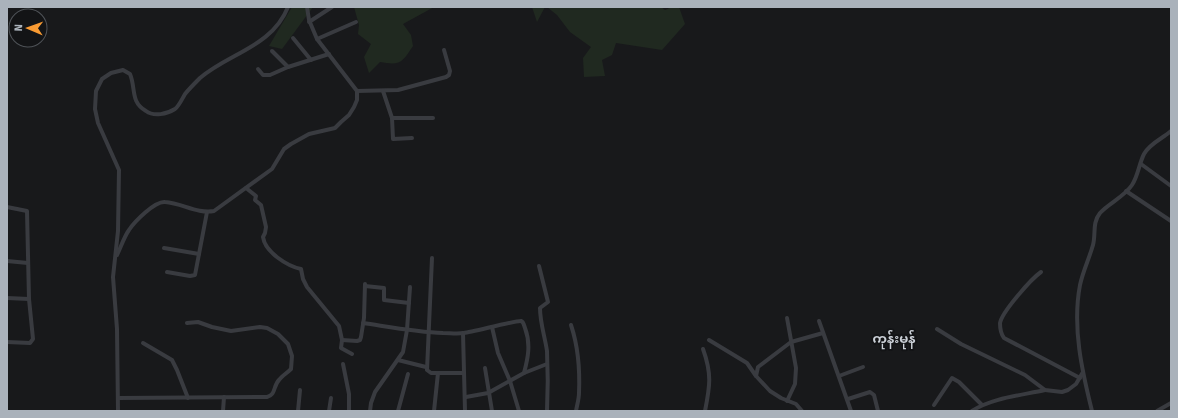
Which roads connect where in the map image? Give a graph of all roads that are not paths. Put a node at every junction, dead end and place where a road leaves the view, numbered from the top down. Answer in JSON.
{"nodes":[{"id":1,"x":288,"y":7,"type":"edge"},
{"id":2,"x":307,"y":7,"type":"edge"},
{"id":3,"x":332,"y":7,"type":"edge"},
{"id":4,"x":309,"y":22,"type":"junction"},
{"id":5,"x":356,"y":22,"type":"dead end"},
{"id":6,"x":293,"y":38,"type":"dead end"},
{"id":7,"x":317,"y":39,"type":"junction"},
{"id":8,"x":444,"y":50,"type":"dead end"},
{"id":9,"x":272,"y":51,"type":"dead end"},
{"id":10,"x":329,"y":54,"type":"junction"},
{"id":11,"x":311,"y":60,"type":"junction"},
{"id":12,"x":288,"y":67,"type":"junction"},
{"id":13,"x":258,"y":69,"type":"dead end"},
{"id":14,"x":357,"y":91,"type":"junction"},
{"id":15,"x":382,"y":92,"type":"junction"},
{"id":16,"x":392,"y":118,"type":"junction"},
{"id":17,"x":433,"y":118,"type":"dead end"},
{"id":18,"x":1171,"y":131,"type":"edge"},
{"id":19,"x":412,"y":138,"type":"dead end"},
{"id":20,"x":1141,"y":164,"type":"junction"},
{"id":21,"x":1171,"y":186,"type":"edge"},
{"id":22,"x":246,"y":188,"type":"junction"},
{"id":23,"x":1126,"y":191,"type":"junction"},
{"id":24,"x":7,"y":207,"type":"edge"},
{"id":25,"x":207,"y":212,"type":"junction"},
{"id":26,"x":1171,"y":221,"type":"edge"},
{"id":27,"x":164,"y":248,"type":"dead end"},
{"id":28,"x":199,"y":254,"type":"junction"},
{"id":29,"x":432,"y":258,"type":"dead end"},
{"id":30,"x":115,"y":259,"type":"junction"},
{"id":31,"x":7,"y":261,"type":"edge"},
{"id":32,"x":28,"y":263,"type":"junction"},
{"id":33,"x":539,"y":266,"type":"dead end"},
{"id":34,"x":167,"y":272,"type":"dead end"},
{"id":35,"x":1041,"y":272,"type":"dead end"},
{"id":36,"x":410,"y":287,"type":"dead end"},
{"id":37,"x":7,"y":298,"type":"edge"},
{"id":38,"x":29,"y":299,"type":"junction"},
{"id":39,"x":409,"y":303,"type":"junction"},
{"id":40,"x":787,"y":318,"type":"dead end"},
{"id":41,"x":819,"y":321,"type":"dead end"},
{"id":42,"x":187,"y":323,"type":"dead end"},
{"id":43,"x":363,"y":324,"type":"junction"},
{"id":44,"x":572,"y":325,"type":"dead end"},
{"id":45,"x":492,"y":328,"type":"junction"},
{"id":46,"x":937,"y":329,"type":"dead end"},
{"id":47,"x":407,"y":330,"type":"junction"},
{"id":48,"x":428,"y":332,"type":"junction"},
{"id":49,"x":463,"y":333,"type":"junction"},
{"id":50,"x":823,"y":333,"type":"junction"},
{"id":51,"x":342,"y":340,"type":"junction"},
{"id":52,"x":709,"y":340,"type":"dead end"},
{"id":53,"x":7,"y":342,"type":"edge"},
{"id":54,"x":791,"y":342,"type":"junction"},
{"id":55,"x":142,"y":343,"type":"dead end"},
{"id":56,"x":703,"y":349,"type":"dead end"},
{"id":57,"x":352,"y":354,"type":"dead end"},
{"id":58,"x":398,"y":360,"type":"junction"},
{"id":59,"x":343,"y":364,"type":"dead end"},
{"id":60,"x":547,"y":364,"type":"junction"},
{"id":61,"x":426,"y":367,"type":"junction"},
{"id":62,"x":863,"y":367,"type":"dead end"},
{"id":63,"x":485,"y":368,"type":"dead end"},
{"id":64,"x":1083,"y":371,"type":"junction"},
{"id":65,"x":438,"y":373,"type":"junction"},
{"id":66,"x":464,"y":373,"type":"junction"},
{"id":67,"x":524,"y":373,"type":"junction"},
{"id":68,"x":408,"y":374,"type":"dead end"},
{"id":69,"x":756,"y":376,"type":"junction"},
{"id":70,"x":839,"y":376,"type":"junction"},
{"id":71,"x":1080,"y":378,"type":"junction"},
{"id":72,"x":510,"y":381,"type":"junction"},
{"id":73,"x":300,"y":390,"type":"dead end"},
{"id":74,"x":1045,"y":390,"type":"junction"},
{"id":75,"x":488,"y":393,"type":"junction"},
{"id":76,"x":224,"y":397,"type":"junction"},
{"id":77,"x":466,"y":397,"type":"junction"},
{"id":78,"x":118,"y":398,"type":"junction"},
{"id":79,"x":188,"y":398,"type":"junction"},
{"id":80,"x":330,"y":398,"type":"dead end"},
{"id":81,"x":848,"y":399,"type":"junction"},
{"id":82,"x":787,"y":401,"type":"junction"},
{"id":83,"x":1171,"y":403,"type":"edge"},
{"id":84,"x":934,"y":405,"type":"dead end"},
{"id":85,"x":982,"y":405,"type":"junction"},
{"id":86,"x":118,"y":411,"type":"edge"},
{"id":87,"x":223,"y":411,"type":"edge"},
{"id":88,"x":298,"y":411,"type":"edge"},
{"id":89,"x":330,"y":411,"type":"edge"},
{"id":90,"x":349,"y":411,"type":"edge"},
{"id":91,"x":370,"y":411,"type":"edge"},
{"id":92,"x":398,"y":411,"type":"edge"},
{"id":93,"x":434,"y":411,"type":"edge"},
{"id":94,"x":465,"y":411,"type":"edge"},
{"id":95,"x":492,"y":411,"type":"edge"},
{"id":96,"x":519,"y":411,"type":"edge"},
{"id":97,"x":548,"y":411,"type":"edge"},
{"id":98,"x":576,"y":411,"type":"edge"},
{"id":99,"x":706,"y":411,"type":"edge"},
{"id":100,"x":802,"y":411,"type":"edge"},
{"id":101,"x":851,"y":411,"type":"edge"},
{"id":102,"x":878,"y":411,"type":"edge"},
{"id":103,"x":972,"y":411,"type":"edge"},
{"id":104,"x":1092,"y":411,"type":"edge"},
{"id":105,"x":1157,"y":411,"type":"edge"}],
"edges":[{"from":1,"to":30,"type":"street"},
{"from":2,"to":4,"type":"street"},
{"from":3,"to":4,"type":"street"},
{"from":4,"to":7,"type":"street"},
{"from":5,"to":7,"type":"street"},
{"from":6,"to":11,"type":"street"},
{"from":7,"to":10,"type":"street"},
{"from":8,"to":15,"type":"street"},
{"from":9,"to":12,"type":"street"},
{"from":10,"to":11,"type":"street"},
{"from":10,"to":14,"type":"street"},
{"from":11,"to":12,"type":"street"},
{"from":12,"to":13,"type":"street"},
{"from":14,"to":15,"type":"street"},
{"from":14,"to":22,"type":"street"},
{"from":15,"to":16,"type":"street"},
{"from":16,"to":17,"type":"street"},
{"from":16,"to":19,"type":"street"},
{"from":18,"to":20,"type":"street"},
{"from":20,"to":21,"type":"street"},
{"from":20,"to":23,"type":"street"},
{"from":22,"to":25,"type":"street"},
{"from":22,"to":51,"type":"street"},
{"from":23,"to":26,"type":"street"},
{"from":23,"to":64,"type":"street"},
{"from":24,"to":32,"type":"street"},
{"from":25,"to":28,"type":"street"},
{"from":25,"to":30,"type":"street"},
{"from":27,"to":28,"type":"street"},
{"from":28,"to":34,"type":"street"},
{"from":29,"to":48,"type":"street"},
{"from":30,"to":78,"type":"street"},
{"from":31,"to":32,"type":"street"},
{"from":32,"to":38,"type":"street"},
{"from":33,"to":60,"type":"street"},
{"from":35,"to":71,"type":"street"},
{"from":36,"to":39,"type":"street"},
{"from":37,"to":38,"type":"street"},
{"from":38,"to":53,"type":"street"},
{"from":39,"to":43,"type":"street"},
{"from":39,"to":47,"type":"street"},
{"from":40,"to":54,"type":"street"},
{"from":41,"to":50,"type":"street"},
{"from":42,"to":76,"type":"street"},
{"from":43,"to":47,"type":"street"},
{"from":43,"to":51,"type":"street"},
{"from":44,"to":98,"type":"street"},
{"from":45,"to":49,"type":"street"},
{"from":45,"to":67,"type":"street"},
{"from":45,"to":72,"type":"street"},
{"from":46,"to":74,"type":"street"},
{"from":47,"to":48,"type":"street"},
{"from":47,"to":58,"type":"street"},
{"from":48,"to":49,"type":"street"},
{"from":48,"to":61,"type":"street"},
{"from":49,"to":66,"type":"street"},
{"from":50,"to":54,"type":"street"},
{"from":50,"to":70,"type":"street"},
{"from":51,"to":57,"type":"street"},
{"from":52,"to":69,"type":"street"},
{"from":54,"to":69,"type":"street"},
{"from":54,"to":82,"type":"street"},
{"from":55,"to":79,"type":"street"},
{"from":56,"to":99,"type":"street"},
{"from":58,"to":61,"type":"street"},
{"from":58,"to":91,"type":"street"},
{"from":59,"to":90,"type":"street"},
{"from":60,"to":67,"type":"street"},
{"from":60,"to":97,"type":"street"},
{"from":61,"to":65,"type":"street"},
{"from":62,"to":70,"type":"street"},
{"from":63,"to":75,"type":"street"},
{"from":64,"to":71,"type":"street"},
{"from":64,"to":104,"type":"street"},
{"from":65,"to":66,"type":"street"},
{"from":65,"to":93,"type":"street"},
{"from":66,"to":77,"type":"street"},
{"from":67,"to":72,"type":"street"},
{"from":68,"to":92,"type":"street"},
{"from":69,"to":82,"type":"street"},
{"from":70,"to":81,"type":"street"},
{"from":71,"to":74,"type":"street"},
{"from":72,"to":75,"type":"street"},
{"from":72,"to":96,"type":"street"},
{"from":73,"to":88,"type":"street"},
{"from":74,"to":85,"type":"street"},
{"from":75,"to":77,"type":"street"},
{"from":75,"to":95,"type":"street"},
{"from":76,"to":79,"type":"street"},
{"from":76,"to":87,"type":"street"},
{"from":77,"to":94,"type":"street"},
{"from":78,"to":79,"type":"street"},
{"from":78,"to":86,"type":"street"},
{"from":80,"to":89,"type":"street"},
{"from":81,"to":101,"type":"street"},
{"from":81,"to":102,"type":"street"},
{"from":82,"to":100,"type":"street"},
{"from":83,"to":105,"type":"street"},
{"from":84,"to":85,"type":"street"},
{"from":85,"to":103,"type":"street"}]}
